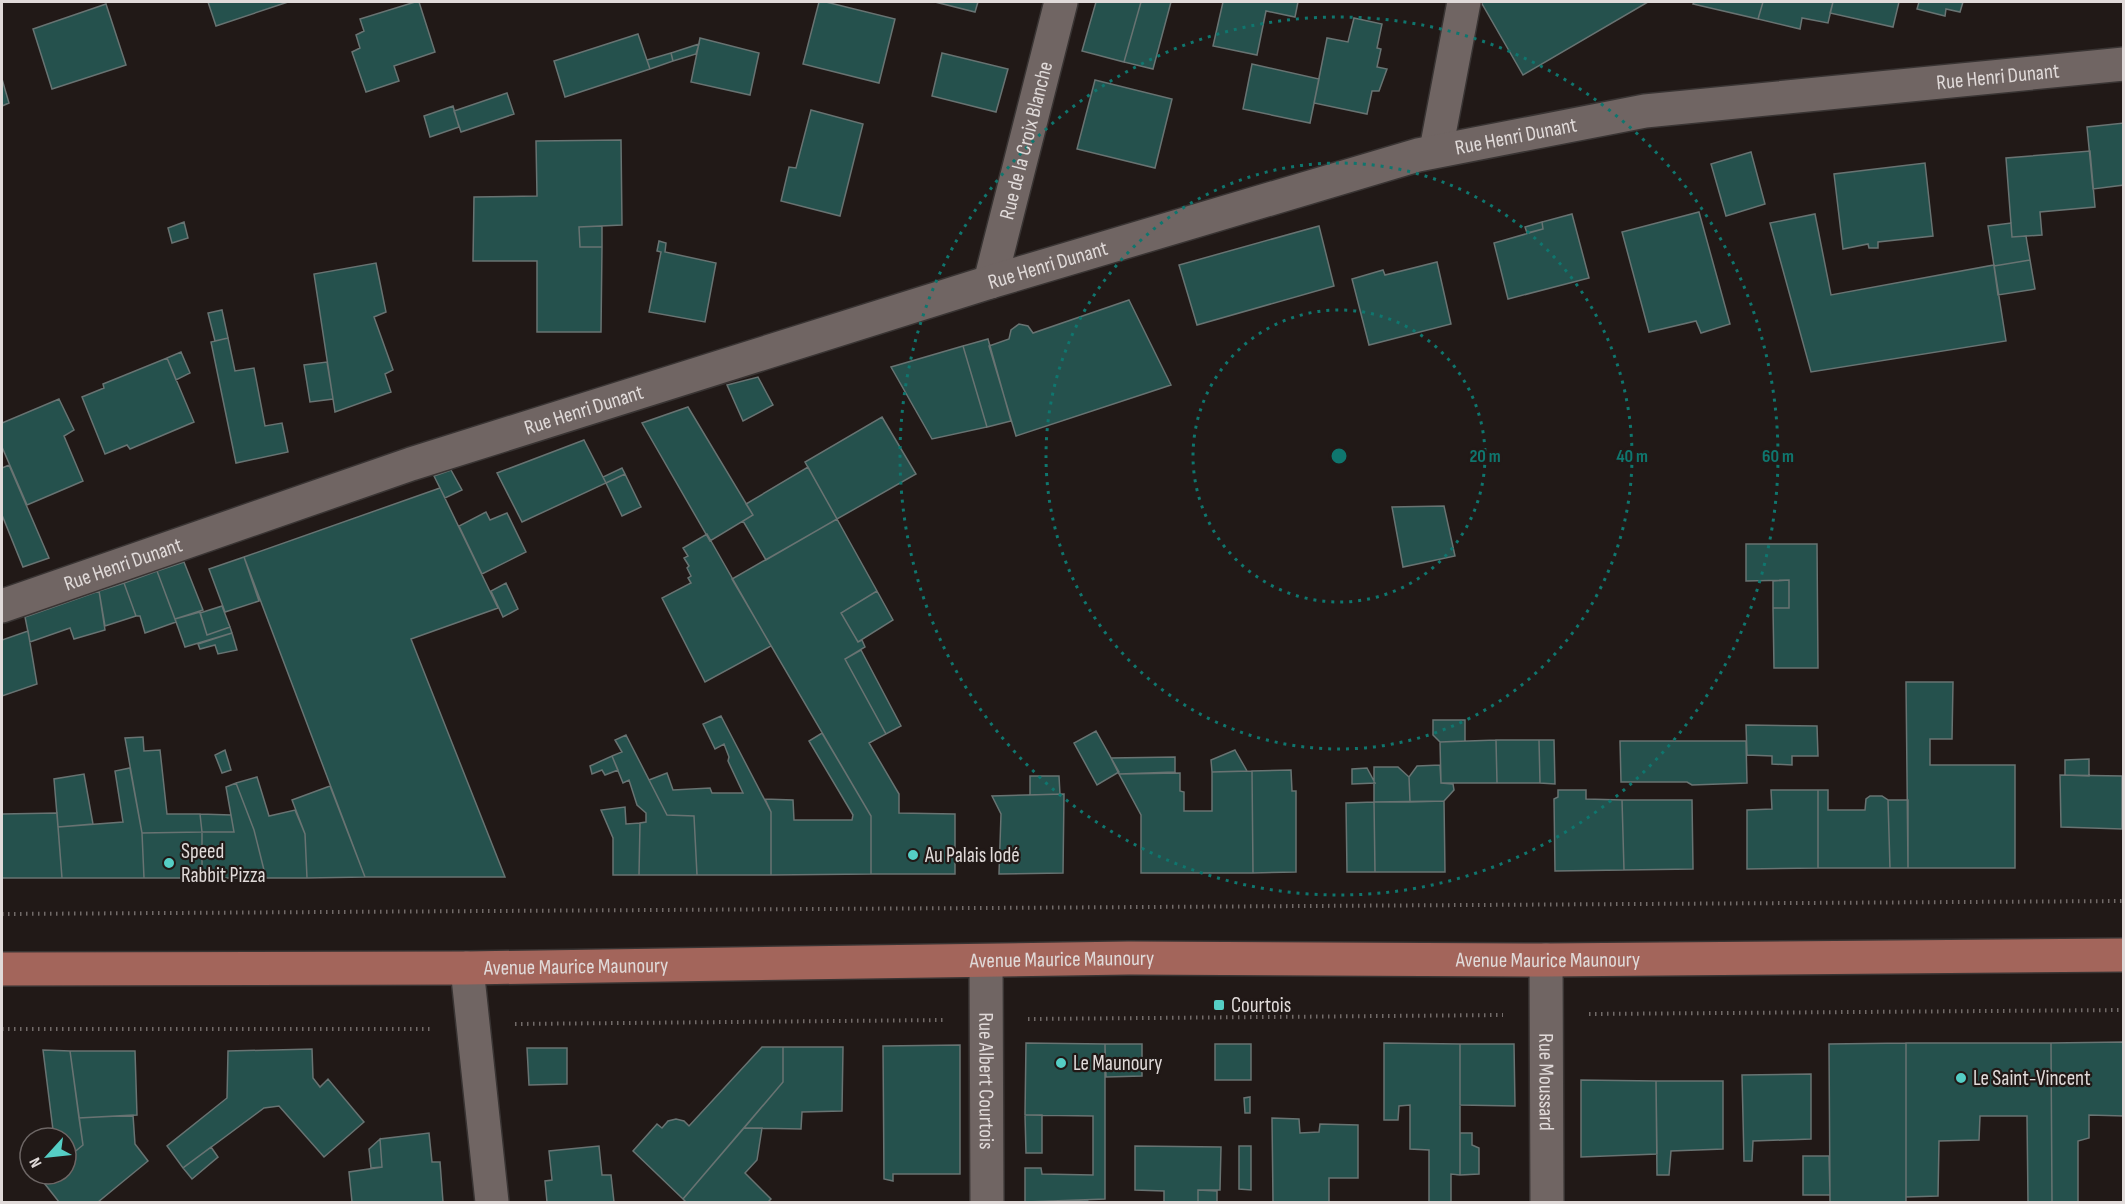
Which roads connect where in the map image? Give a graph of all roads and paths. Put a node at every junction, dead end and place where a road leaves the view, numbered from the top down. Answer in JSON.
{"nodes":[{"id":1,"x":1061,"y":2,"type":"edge"},
{"id":2,"x":1464,"y":2,"type":"edge"},
{"id":3,"x":2124,"y":64,"type":"edge"},
{"id":4,"x":1436,"y":150,"type":"junction"},
{"id":5,"x":990,"y":282,"type":"junction"},
{"id":6,"x":2,"y":606,"type":"edge"},
{"id":7,"x":2124,"y":902,"type":"edge"},
{"id":8,"x":2,"y":914,"type":"edge"},
{"id":9,"x":2124,"y":956,"type":"edge"},
{"id":10,"x":1546,"y":960,"type":"junction"},
{"id":11,"x":986,"y":961,"type":"junction"},
{"id":12,"x":466,"y":968,"type":"junction"},
{"id":13,"x":2,"y":969,"type":"edge"},
{"id":14,"x":2124,"y":1010,"type":"edge"},
{"id":15,"x":1546,"y":1015,"type":"junction"},
{"id":16,"x":987,"y":1019,"type":"junction"},
{"id":17,"x":472,"y":1024,"type":"junction"},
{"id":18,"x":2,"y":1029,"type":"edge"},
{"id":19,"x":492,"y":1203,"type":"edge"},
{"id":20,"x":987,"y":1203,"type":"edge"},
{"id":21,"x":1547,"y":1203,"type":"edge"}],
"edges":[{"from":1,"to":5,"type":"street","name":"Rue de la Croix Blanche"},
{"from":2,"to":4,"type":"street"},
{"from":3,"to":4,"type":"street","name":"Rue Henri Dunant"},
{"from":4,"to":5,"type":"street","name":"Rue Henri Dunant"},
{"from":5,"to":6,"type":"street","name":"Rue Henri Dunant"},
{"from":7,"to":8,"type":"path"},
{"from":9,"to":10,"type":"main road","name":"Avenue Maurice Maunoury"},
{"from":10,"to":11,"type":"main road","name":"Avenue Maurice Maunoury"},
{"from":10,"to":15,"type":"street","name":"Rue Moussard"},
{"from":11,"to":12,"type":"main road","name":"Avenue Maurice Maunoury"},
{"from":11,"to":16,"type":"street","name":"Rue Albert Courtois"},
{"from":12,"to":13,"type":"main road","name":"Avenue Maurice Maunoury"},
{"from":12,"to":17,"type":"street"},
{"from":14,"to":15,"type":"path"},
{"from":15,"to":16,"type":"path"},
{"from":15,"to":21,"type":"street","name":"Rue Moussard"},
{"from":16,"to":17,"type":"path"},
{"from":16,"to":20,"type":"street","name":"Rue Albert Courtois"},
{"from":17,"to":18,"type":"path"},
{"from":17,"to":19,"type":"street"}]}
